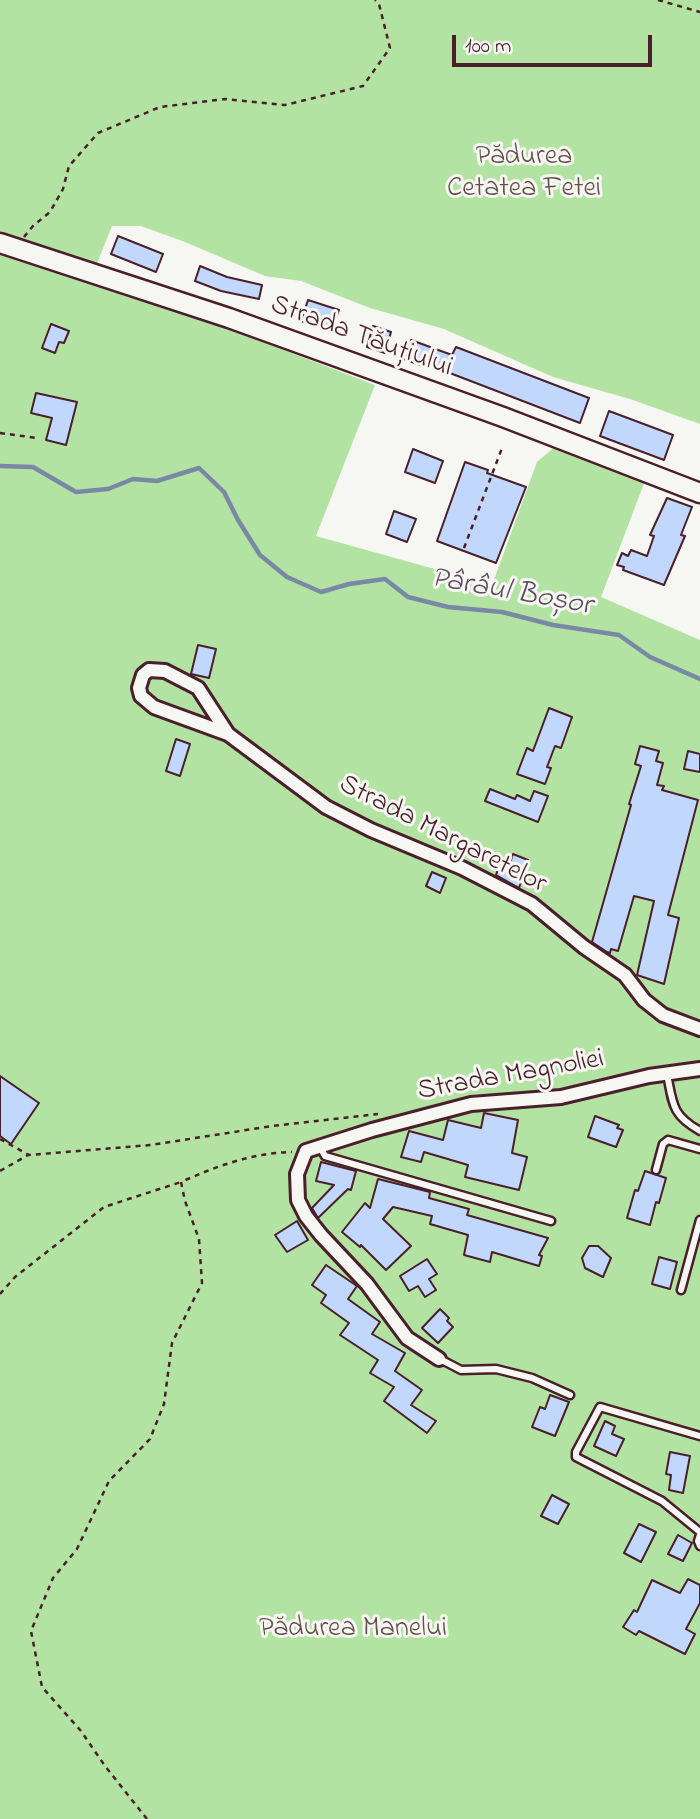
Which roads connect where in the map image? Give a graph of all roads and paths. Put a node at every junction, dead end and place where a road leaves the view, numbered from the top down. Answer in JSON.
{"nodes":[{"id":1,"x":375,"y":0,"type":"edge"},
{"id":2,"x":658,"y":0,"type":"edge"},
{"id":3,"x":700,"y":12,"type":"edge"},
{"id":4,"x":0,"y":243,"type":"edge"},
{"id":5,"x":20,"y":250,"type":"junction"},
{"id":6,"x":0,"y":433,"type":"edge"},
{"id":7,"x":37,"y":438,"type":"dead end"},
{"id":8,"x":502,"y":448,"type":"dead end"},
{"id":9,"x":700,"y":493,"type":"edge"},
{"id":10,"x":464,"y":548,"type":"dead end"},
{"id":11,"x":228,"y":734,"type":"junction"},
{"id":12,"x":700,"y":1029,"type":"edge"},
{"id":13,"x":700,"y":1069,"type":"edge"},
{"id":14,"x":667,"y":1073,"type":"junction"},
{"id":15,"x":379,"y":1114,"type":"dead end"},
{"id":16,"x":700,"y":1131,"type":"edge"},
{"id":17,"x":0,"y":1139,"type":"edge"},
{"id":18,"x":320,"y":1147,"type":"junction"},
{"id":19,"x":700,"y":1149,"type":"edge"},
{"id":20,"x":306,"y":1151,"type":"junction"},
{"id":21,"x":29,"y":1154,"type":"junction"},
{"id":22,"x":656,"y":1170,"type":"dead end"},
{"id":23,"x":0,"y":1171,"type":"edge"},
{"id":24,"x":181,"y":1182,"type":"junction"},
{"id":25,"x":700,"y":1220,"type":"edge"},
{"id":26,"x":551,"y":1221,"type":"dead end"},
{"id":27,"x":681,"y":1290,"type":"dead end"},
{"id":28,"x":0,"y":1294,"type":"edge"},
{"id":29,"x":439,"y":1359,"type":"joint"},
{"id":30,"x":570,"y":1395,"type":"dead end"},
{"id":31,"x":700,"y":1436,"type":"edge"},
{"id":32,"x":700,"y":1534,"type":"edge"},
{"id":33,"x":700,"y":1546,"type":"edge"},
{"id":34,"x":147,"y":1819,"type":"edge"}],
"edges":[{"from":1,"to":5,"type":"path"},
{"from":2,"to":3,"type":"path"},
{"from":4,"to":5,"type":"main road","name":"Strada Tăuțiului"},
{"from":5,"to":9,"type":"main road","name":"Strada Tăuțiului"},
{"from":6,"to":7,"type":"path"},
{"from":8,"to":10,"type":"path"},
{"from":11,"to":11,"type":"street","name":"Strada Margaretelor"},
{"from":11,"to":12,"type":"street","name":"Strada Margaretelor"},
{"from":13,"to":14,"type":"street","name":"Strada Magnoliei"},
{"from":14,"to":16,"type":"lane"},
{"from":14,"to":18,"type":"street","name":"Strada Magnoliei"},
{"from":15,"to":21,"type":"path"},
{"from":17,"to":21,"type":"path"},
{"from":18,"to":20,"type":"street","name":"Strada Magnoliei"},
{"from":18,"to":26,"type":"lane"},
{"from":19,"to":22,"type":"lane"},
{"from":20,"to":24,"type":"path"},
{"from":20,"to":29,"type":"street"},
{"from":21,"to":23,"type":"path"},
{"from":24,"to":28,"type":"path"},
{"from":24,"to":34,"type":"path"},
{"from":25,"to":27,"type":"lane"},
{"from":29,"to":30,"type":"lane"},
{"from":31,"to":32,"type":"lane"},
{"from":32,"to":33,"type":"lane"}]}
